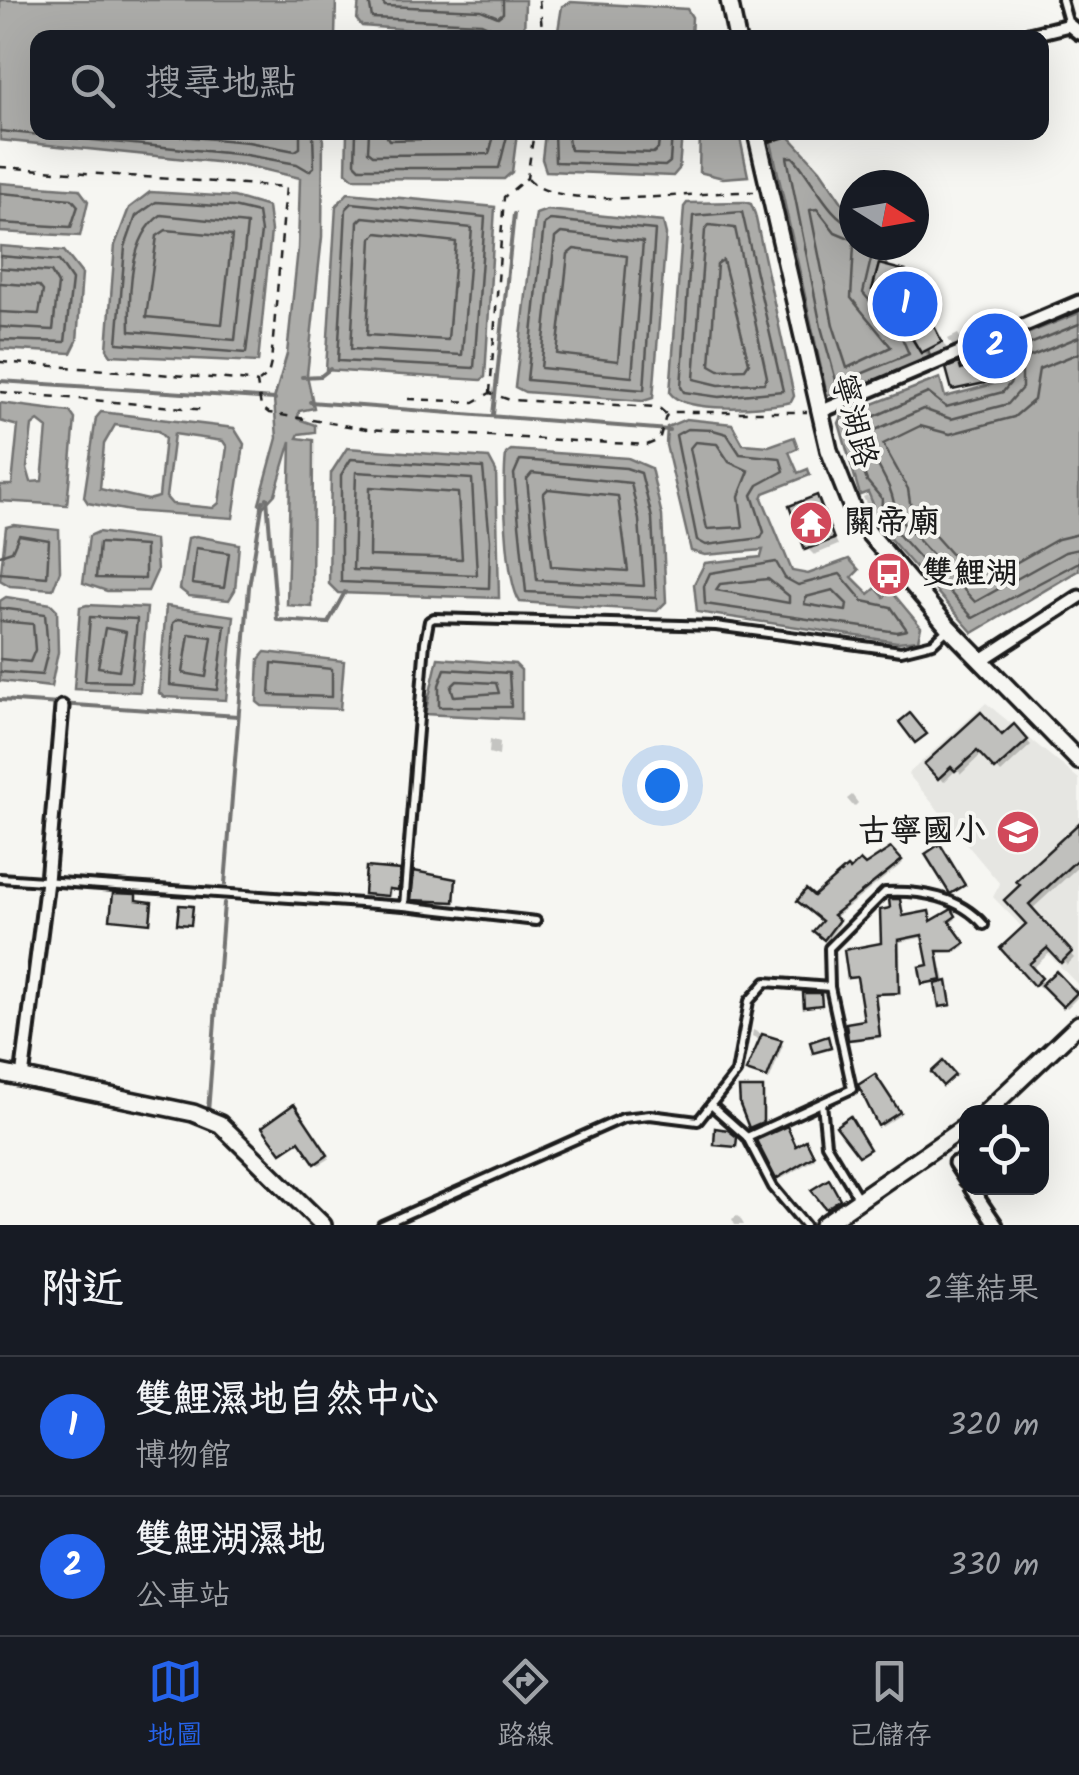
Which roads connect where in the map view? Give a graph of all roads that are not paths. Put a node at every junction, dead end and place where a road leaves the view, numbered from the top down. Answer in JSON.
{"nodes":[{"id":1,"x":729,"y":0,"type":"edge"},
{"id":2,"x":1062,"y":0,"type":"edge"},
{"id":3,"x":1076,"y":27,"type":"edge"},
{"id":4,"x":735,"y":30,"type":"edge"},
{"id":5,"x":1049,"y":32,"type":"edge"},
{"id":6,"x":761,"y":140,"type":"edge"},
{"id":7,"x":1079,"y":302,"type":"edge"},
{"id":8,"x":820,"y":412,"type":"junction"},
{"id":9,"x":1079,"y":596,"type":"edge"},
{"id":10,"x":948,"y":628,"type":"junction"},
{"id":11,"x":980,"y":661,"type":"junction"},
{"id":12,"x":62,"y":707,"type":"dead end"},
{"id":13,"x":1079,"y":761,"type":"edge"},
{"id":14,"x":0,"y":878,"type":"edge"},
{"id":15,"x":47,"y":881,"type":"junction"},
{"id":16,"x":404,"y":906,"type":"junction"},
{"id":17,"x":536,"y":921,"type":"dead end"},
{"id":18,"x":984,"y":925,"type":"dead end"},
{"id":19,"x":830,"y":987,"type":"junction"},
{"id":20,"x":1079,"y":1024,"type":"edge"},
{"id":21,"x":0,"y":1073,"type":"edge"},
{"id":22,"x":22,"y":1078,"type":"junction"},
{"id":23,"x":822,"y":1102,"type":"junction"},
{"id":24,"x":711,"y":1105,"type":"junction"},
{"id":25,"x":993,"y":1105,"type":"edge"},
{"id":26,"x":959,"y":1131,"type":"edge"},
{"id":27,"x":747,"y":1136,"type":"junction"},
{"id":28,"x":955,"y":1163,"type":"dead end"},
{"id":29,"x":959,"y":1169,"type":"edge"},
{"id":30,"x":976,"y":1195,"type":"edge"},
{"id":31,"x":860,"y":1202,"type":"junction"},
{"id":32,"x":322,"y":1225,"type":"edge"},
{"id":33,"x":382,"y":1225,"type":"edge"},
{"id":34,"x":805,"y":1225,"type":"edge"},
{"id":35,"x":823,"y":1225,"type":"edge"},
{"id":36,"x":996,"y":1225,"type":"edge"}],
"edges":[{"from":1,"to":4,"type":"main road"},
{"from":2,"to":3,"type":"lane"},
{"from":3,"to":5,"type":"street"},
{"from":6,"to":8,"type":"main road","name":"寧湖路"},
{"from":7,"to":8,"type":"street"},
{"from":8,"to":10,"type":"main road","name":"寧湖路"},
{"from":9,"to":11,"type":"street"},
{"from":10,"to":11,"type":"main road","name":"寧湖路"},
{"from":10,"to":16,"type":"lane"},
{"from":11,"to":13,"type":"main road","name":"寧湖路"},
{"from":12,"to":15,"type":"street"},
{"from":14,"to":15,"type":"lane"},
{"from":15,"to":16,"type":"lane"},
{"from":15,"to":22,"type":"street"},
{"from":16,"to":17,"type":"lane"},
{"from":18,"to":19,"type":"lane"},
{"from":19,"to":23,"type":"lane"},
{"from":19,"to":24,"type":"lane"},
{"from":20,"to":25,"type":"main road"},
{"from":21,"to":22,"type":"main road"},
{"from":22,"to":32,"type":"main road"},
{"from":23,"to":27,"type":"lane"},
{"from":23,"to":31,"type":"lane"},
{"from":24,"to":27,"type":"lane"},
{"from":24,"to":33,"type":"lane"},
{"from":26,"to":31,"type":"main road"},
{"from":27,"to":34,"type":"lane"},
{"from":28,"to":29,"type":"street"},
{"from":30,"to":36,"type":"street"},
{"from":31,"to":35,"type":"main road"}]}
